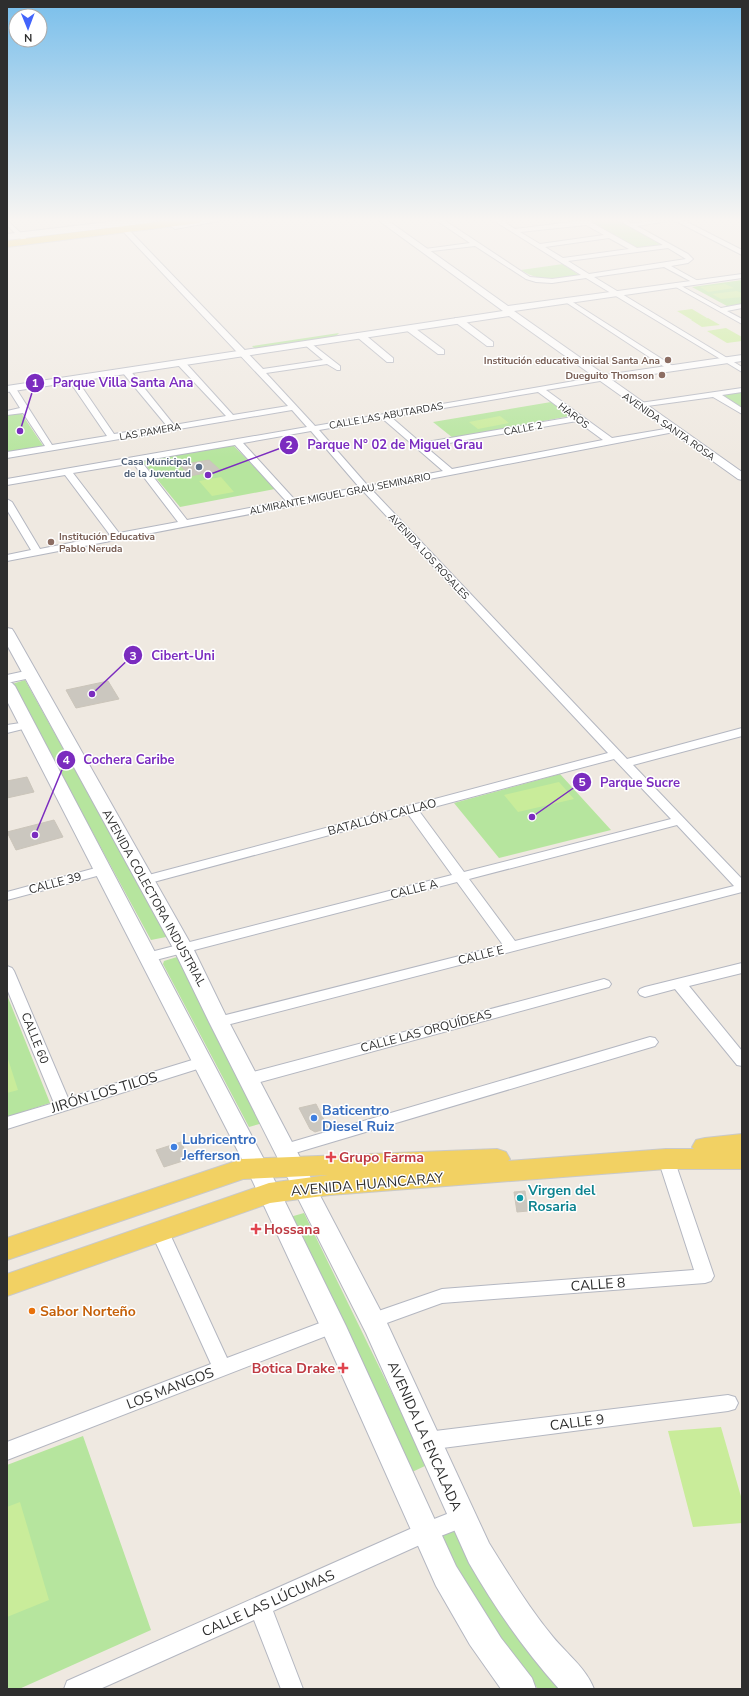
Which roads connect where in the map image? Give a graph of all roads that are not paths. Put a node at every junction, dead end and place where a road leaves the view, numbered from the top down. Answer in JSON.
{"nodes":[{"id":1,"x":191,"y":299,"type":"edge"},
{"id":2,"x":493,"y":299,"type":"edge"},
{"id":3,"x":572,"y":299,"type":"edge"},
{"id":4,"x":627,"y":299,"type":"edge"},
{"id":5,"x":701,"y":299,"type":"edge"},
{"id":6,"x":566,"y":300,"type":"junction"},
{"id":7,"x":742,"y":306,"type":"edge"},
{"id":8,"x":508,"y":310,"type":"junction"},
{"id":9,"x":720,"y":310,"type":"junction"},
{"id":10,"x":458,"y":320,"type":"junction"},
{"id":11,"x":742,"y":322,"type":"edge"},
{"id":12,"x":409,"y":328,"type":"junction"},
{"id":13,"x":360,"y":335,"type":"junction"},
{"id":14,"x":308,"y":343,"type":"junction"},
{"id":15,"x":490,"y":344,"type":"dead end"},
{"id":16,"x":441,"y":352,"type":"dead end"},
{"id":17,"x":243,"y":354,"type":"junction"},
{"id":18,"x":742,"y":358,"type":"edge"},
{"id":19,"x":390,"y":360,"type":"dead end"},
{"id":20,"x":726,"y":360,"type":"junction"},
{"id":21,"x":329,"y":361,"type":"junction"},
{"id":22,"x":182,"y":363,"type":"junction"},
{"id":23,"x":337,"y":368,"type":"dead end"},
{"id":24,"x":672,"y":368,"type":"junction"},
{"id":25,"x":742,"y":370,"type":"edge"},
{"id":26,"x":126,"y":371,"type":"junction"},
{"id":27,"x":260,"y":372,"type":"junction"},
{"id":28,"x":603,"y":378,"type":"junction"},
{"id":29,"x":72,"y":380,"type":"junction"},
{"id":30,"x":538,"y":388,"type":"junction"},
{"id":31,"x":9,"y":389,"type":"edge"},
{"id":32,"x":742,"y":390,"type":"edge"},
{"id":33,"x":714,"y":394,"type":"junction"},
{"id":34,"x":640,"y":405,"type":"junction"},
{"id":35,"x":294,"y":407,"type":"junction"},
{"id":36,"x":25,"y":410,"type":"junction"},
{"id":37,"x":742,"y":412,"type":"edge"},
{"id":38,"x":7,"y":413,"type":"edge"},
{"id":39,"x":383,"y":415,"type":"junction"},
{"id":40,"x":230,"y":417,"type":"junction"},
{"id":41,"x":578,"y":418,"type":"junction"},
{"id":42,"x":172,"y":427,"type":"junction"},
{"id":43,"x":312,"y":428,"type":"junction"},
{"id":44,"x":674,"y":429,"type":"junction"},
{"id":45,"x":112,"y":438,"type":"junction"},
{"id":46,"x":236,"y":441,"type":"junction"},
{"id":47,"x":610,"y":441,"type":"junction"},
{"id":48,"x":420,"y":446,"type":"junction"},
{"id":49,"x":50,"y":448,"type":"junction"},
{"id":50,"x":7,"y":455,"type":"edge"},
{"id":51,"x":135,"y":459,"type":"junction"},
{"id":52,"x":67,"y":471,"type":"junction"},
{"id":53,"x":450,"y":472,"type":"junction"},
{"id":54,"x":742,"y":477,"type":"edge"},
{"id":55,"x":7,"y":482,"type":"edge"},
{"id":56,"x":365,"y":488,"type":"junction"},
{"id":57,"x":7,"y":502,"type":"edge"},
{"id":58,"x":292,"y":502,"type":"junction"},
{"id":59,"x":184,"y":523,"type":"junction"},
{"id":60,"x":116,"y":536,"type":"junction"},
{"id":61,"x":37,"y":552,"type":"junction"},
{"id":62,"x":7,"y":558,"type":"edge"},
{"id":63,"x":7,"y":632,"type":"edge"},
{"id":64,"x":20,"y":669,"type":"edge"},
{"id":65,"x":7,"y":679,"type":"edge"},
{"id":66,"x":7,"y":686,"type":"edge"},
{"id":67,"x":27,"y":725,"type":"junction"},
{"id":68,"x":7,"y":729,"type":"edge"},
{"id":69,"x":742,"y":732,"type":"edge"},
{"id":70,"x":621,"y":759,"type":"junction"},
{"id":71,"x":411,"y":809,"type":"junction"},
{"id":72,"x":679,"y":820,"type":"junction"},
{"id":73,"x":103,"y":870,"type":"junction"},
{"id":74,"x":460,"y":877,"type":"junction"},
{"id":75,"x":146,"y":880,"type":"junction"},
{"id":76,"x":742,"y":888,"type":"edge"},
{"id":77,"x":7,"y":896,"type":"edge"},
{"id":78,"x":512,"y":947,"type":"junction"},
{"id":79,"x":184,"y":948,"type":"junction"},
{"id":80,"x":148,"y":958,"type":"junction"},
{"id":81,"x":742,"y":968,"type":"edge"},
{"id":82,"x":7,"y":970,"type":"edge"},
{"id":83,"x":604,"y":984,"type":"dead end"},
{"id":84,"x":679,"y":984,"type":"junction"},
{"id":85,"x":645,"y":992,"type":"dead end"},
{"id":86,"x":219,"y":1022,"type":"junction"},
{"id":87,"x":650,"y":1042,"type":"dead end"},
{"id":88,"x":742,"y":1061,"type":"edge"},
{"id":89,"x":202,"y":1062,"type":"junction"},
{"id":90,"x":249,"y":1079,"type":"junction"},
{"id":91,"x":63,"y":1106,"type":"junction"},
{"id":92,"x":7,"y":1123,"type":"edge"},
{"id":93,"x":742,"y":1143,"type":"edge"},
{"id":94,"x":742,"y":1159,"type":"edge"},
{"id":95,"x":666,"y":1160,"type":"junction"},
{"id":96,"x":257,"y":1167,"type":"junction"},
{"id":97,"x":294,"y":1169,"type":"junction"},
{"id":98,"x":269,"y":1193,"type":"junction"},
{"id":99,"x":160,"y":1232,"type":"junction"},
{"id":100,"x":7,"y":1249,"type":"edge"},
{"id":101,"x":7,"y":1285,"type":"edge"},
{"id":102,"x":372,"y":1320,"type":"junction"},
{"id":103,"x":333,"y":1326,"type":"junction"},
{"id":104,"x":222,"y":1367,"type":"junction"},
{"id":105,"x":728,"y":1403,"type":"dead end"},
{"id":106,"x":426,"y":1441,"type":"junction"},
{"id":107,"x":7,"y":1452,"type":"edge"},
{"id":108,"x":462,"y":1518,"type":"junction"},
{"id":109,"x":426,"y":1532,"type":"junction"},
{"id":110,"x":260,"y":1606,"type":"junction"},
{"id":111,"x":75,"y":1689,"type":"edge"},
{"id":112,"x":292,"y":1689,"type":"edge"},
{"id":113,"x":521,"y":1689,"type":"edge"},
{"id":114,"x":579,"y":1689,"type":"edge"}],
"edges":[{"from":1,"to":17,"type":"street","name":"AVENIDA LOS ROSALES"},
{"from":2,"to":8,"type":"street","name":"AVENIDA SANTA ROSA"},
{"from":3,"to":6,"type":"street"},
{"from":4,"to":20,"type":"street"},
{"from":5,"to":9,"type":"street"},
{"from":6,"to":8,"type":"street"},
{"from":6,"to":24,"type":"street"},
{"from":7,"to":9,"type":"street"},
{"from":8,"to":10,"type":"street"},
{"from":8,"to":28,"type":"street","name":"AVENIDA SANTA ROSA"},
{"from":9,"to":11,"type":"street"},
{"from":10,"to":12,"type":"street"},
{"from":10,"to":15,"type":"street"},
{"from":12,"to":13,"type":"street"},
{"from":12,"to":16,"type":"street"},
{"from":13,"to":14,"type":"street"},
{"from":13,"to":19,"type":"street"},
{"from":14,"to":17,"type":"street"},
{"from":14,"to":21,"type":"street"},
{"from":17,"to":22,"type":"street"},
{"from":17,"to":27,"type":"street","name":"AVENIDA LOS ROSALES"},
{"from":18,"to":20,"type":"street","name":"CALLE LAS ABUTARDAS"},
{"from":20,"to":24,"type":"street","name":"CALLE LAS ABUTARDAS"},
{"from":20,"to":25,"type":"street"},
{"from":21,"to":23,"type":"street"},
{"from":21,"to":27,"type":"street"},
{"from":22,"to":26,"type":"street"},
{"from":22,"to":40,"type":"street"},
{"from":24,"to":28,"type":"street","name":"CALLE LAS ABUTARDAS"},
{"from":26,"to":29,"type":"street"},
{"from":26,"to":42,"type":"street"},
{"from":27,"to":35,"type":"street","name":"AVENIDA LOS ROSALES"},
{"from":28,"to":30,"type":"street","name":"CALLE LAS ABUTARDAS"},
{"from":28,"to":34,"type":"street","name":"AVENIDA SANTA ROSA"},
{"from":29,"to":31,"type":"street"},
{"from":29,"to":45,"type":"street"},
{"from":30,"to":39,"type":"street","name":"CALLE LAS ABUTARDAS"},
{"from":30,"to":41,"type":"street","name":"HAROS"},
{"from":31,"to":36,"type":"street"},
{"from":32,"to":33,"type":"street"},
{"from":33,"to":34,"type":"street"},
{"from":33,"to":37,"type":"street"},
{"from":34,"to":44,"type":"street","name":"AVENIDA SANTA ROSA"},
{"from":35,"to":40,"type":"street","name":"LAS PAMERA"},
{"from":35,"to":43,"type":"street","name":"AVENIDA LOS ROSALES"},
{"from":36,"to":38,"type":"street"},
{"from":36,"to":49,"type":"street"},
{"from":39,"to":43,"type":"street","name":"CALLE LAS ABUTARDAS"},
{"from":39,"to":48,"type":"street"},
{"from":40,"to":42,"type":"street","name":"LAS PAMERA"},
{"from":41,"to":47,"type":"street","name":"HAROS"},
{"from":41,"to":48,"type":"street","name":"CALLE 2"},
{"from":42,"to":45,"type":"street","name":"LAS PAMERA"},
{"from":43,"to":46,"type":"street","name":"CALLE LAS ABUTARDAS"},
{"from":43,"to":56,"type":"street","name":"AVENIDA LOS ROSALES"},
{"from":44,"to":47,"type":"street","name":"ALMIRANTE MIGUEL GRAU SEMINARIO"},
{"from":44,"to":54,"type":"street","name":"AVENIDA SANTA ROSA"},
{"from":45,"to":49,"type":"street","name":"LAS PAMERA"},
{"from":46,"to":51,"type":"street","name":"CALLE LAS ABUTARDAS"},
{"from":46,"to":58,"type":"street"},
{"from":47,"to":53,"type":"street","name":"ALMIRANTE MIGUEL GRAU SEMINARIO"},
{"from":48,"to":53,"type":"street"},
{"from":49,"to":50,"type":"street","name":"LAS PAMERA"},
{"from":51,"to":52,"type":"street","name":"CALLE LAS ABUTARDAS"},
{"from":51,"to":59,"type":"street"},
{"from":52,"to":55,"type":"street","name":"CALLE LAS ABUTARDAS"},
{"from":52,"to":60,"type":"street"},
{"from":53,"to":56,"type":"street","name":"ALMIRANTE MIGUEL GRAU SEMINARIO"},
{"from":56,"to":58,"type":"street","name":"ALMIRANTE MIGUEL GRAU SEMINARIO"},
{"from":56,"to":70,"type":"street","name":"AVENIDA LOS ROSALES"},
{"from":57,"to":61,"type":"street"},
{"from":58,"to":59,"type":"street","name":"ALMIRANTE MIGUEL GRAU SEMINARIO"},
{"from":59,"to":60,"type":"street","name":"ALMIRANTE MIGUEL GRAU SEMINARIO"},
{"from":60,"to":61,"type":"street","name":"ALMIRANTE MIGUEL GRAU SEMINARIO"},
{"from":61,"to":62,"type":"street","name":"ALMIRANTE MIGUEL GRAU SEMINARIO"},
{"from":63,"to":64,"type":"main road","name":"AVENIDA COLECTORA INDUSTRIAL"},
{"from":64,"to":65,"type":"street"},
{"from":64,"to":75,"type":"main road","name":"AVENIDA COLECTORA INDUSTRIAL"},
{"from":66,"to":67,"type":"main road"},
{"from":67,"to":68,"type":"street"},
{"from":67,"to":73,"type":"main road"},
{"from":69,"to":70,"type":"street","name":"BATALLÓN CALLAO"},
{"from":70,"to":71,"type":"street","name":"BATALLÓN CALLAO"},
{"from":70,"to":72,"type":"street","name":"AVENIDA LOS ROSALES"},
{"from":71,"to":74,"type":"street"},
{"from":71,"to":75,"type":"street","name":"BATALLÓN CALLAO"},
{"from":72,"to":74,"type":"street","name":"CALLE A"},
{"from":72,"to":76,"type":"street","name":"AVENIDA LOS ROSALES"},
{"from":73,"to":77,"type":"street","name":"CALLE 39"},
{"from":73,"to":80,"type":"main road"},
{"from":74,"to":78,"type":"street"},
{"from":74,"to":79,"type":"street","name":"CALLE A"},
{"from":75,"to":79,"type":"main road","name":"AVENIDA COLECTORA INDUSTRIAL"},
{"from":76,"to":78,"type":"street","name":"CALLE E"},
{"from":78,"to":86,"type":"street","name":"CALLE E"},
{"from":79,"to":80,"type":"street","name":"CALLE A"},
{"from":79,"to":86,"type":"main road","name":"AVENIDA COLECTORA INDUSTRIAL"},
{"from":80,"to":89,"type":"main road"},
{"from":81,"to":84,"type":"street"},
{"from":82,"to":91,"type":"street","name":"CALLE 60"},
{"from":83,"to":90,"type":"street","name":"CALLE LAS ORQUÍDEAS"},
{"from":84,"to":85,"type":"street"},
{"from":84,"to":88,"type":"street"},
{"from":86,"to":90,"type":"main road","name":"AVENIDA COLECTORA INDUSTRIAL"},
{"from":87,"to":97,"type":"street"},
{"from":89,"to":91,"type":"street","name":"JIRÓN LOS TILOS"},
{"from":89,"to":96,"type":"main road"},
{"from":90,"to":97,"type":"main road","name":"AVENIDA COLECTORA INDUSTRIAL"},
{"from":91,"to":92,"type":"street","name":"JIRÓN LOS TILOS"},
{"from":93,"to":97,"type":"main road","name":"AVENIDA HUANCARAY"},
{"from":94,"to":95,"type":"main road","name":"AVENIDA HUANCARAY"},
{"from":95,"to":97,"type":"main road","name":"AVENIDA HUANCARAY"},
{"from":95,"to":102,"type":"street","name":"CALLE 8"},
{"from":96,"to":97,"type":"main road","name":"AVENIDA HUANCARAY"},
{"from":96,"to":98,"type":"main road"},
{"from":96,"to":100,"type":"main road","name":"AVENIDA HUANCARAY"},
{"from":97,"to":98,"type":"main road","name":"AVENIDA HUANCARAY"},
{"from":97,"to":102,"type":"main road","name":"AVENIDA LA ENCALADA"},
{"from":98,"to":99,"type":"main road","name":"AVENIDA HUANCARAY"},
{"from":98,"to":103,"type":"main road"},
{"from":99,"to":101,"type":"main road","name":"AVENIDA HUANCARAY"},
{"from":99,"to":104,"type":"street"},
{"from":102,"to":106,"type":"main road","name":"AVENIDA LA ENCALADA"},
{"from":103,"to":104,"type":"street","name":"LOS MANGOS"},
{"from":103,"to":109,"type":"main road"},
{"from":104,"to":107,"type":"street","name":"LOS MANGOS"},
{"from":105,"to":106,"type":"street","name":"CALLE 9"},
{"from":106,"to":108,"type":"main road","name":"AVENIDA LA ENCALADA"},
{"from":108,"to":109,"type":"street","name":"CALLE LAS LÚCUMAS"},
{"from":108,"to":114,"type":"main road","name":"AVENIDA LA ENCALADA"},
{"from":109,"to":110,"type":"street","name":"CALLE LAS LÚCUMAS"},
{"from":109,"to":113,"type":"main road"},
{"from":110,"to":111,"type":"street","name":"CALLE LAS LÚCUMAS"},
{"from":110,"to":112,"type":"street"}]}
